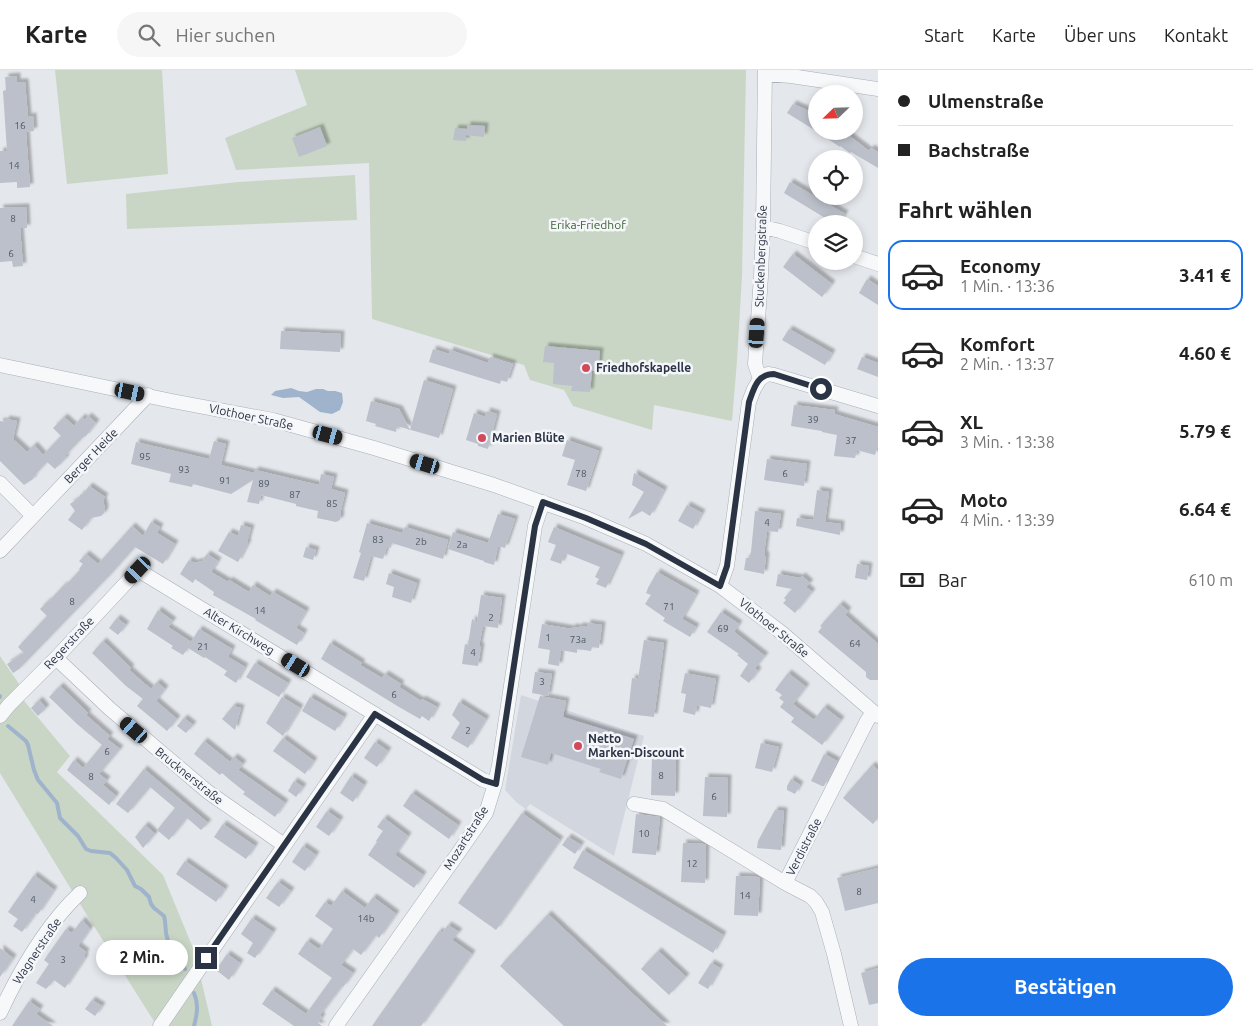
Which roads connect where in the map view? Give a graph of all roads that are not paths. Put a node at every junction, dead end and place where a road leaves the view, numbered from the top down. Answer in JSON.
{"nodes":[{"id":1,"x":765,"y":72,"type":"edge"},
{"id":2,"x":878,"y":89,"type":"edge"},
{"id":3,"x":763,"y":227,"type":"junction"},
{"id":4,"x":808,"y":241,"type":"edge"},
{"id":5,"x":863,"y":259,"type":"edge"},
{"id":6,"x":878,"y":264,"type":"edge"},
{"id":7,"x":0,"y":365,"type":"edge"},
{"id":8,"x":760,"y":378,"type":"junction"},
{"id":9,"x":148,"y":396,"type":"junction"},
{"id":10,"x":878,"y":406,"type":"edge"},
{"id":11,"x":0,"y":483,"type":"edge"},
{"id":12,"x":543,"y":502,"type":"junction"},
{"id":13,"x":33,"y":516,"type":"junction"},
{"id":14,"x":0,"y":551,"type":"edge"},
{"id":15,"x":138,"y":570,"type":"joint"},
{"id":16,"x":720,"y":586,"type":"junction"},
{"id":17,"x":56,"y":658,"type":"junction"},
{"id":18,"x":375,"y":714,"type":"junction"},
{"id":19,"x":876,"y":714,"type":"edge"},
{"id":20,"x":0,"y":716,"type":"edge"},
{"id":21,"x":496,"y":784,"type":"junction"},
{"id":22,"x":634,"y":804,"type":"dead end"},
{"id":23,"x":284,"y":845,"type":"junction"},
{"id":24,"x":786,"y":883,"type":"junction"},
{"id":25,"x":80,"y":893,"type":"dead end"},
{"id":26,"x":0,"y":1013,"type":"edge"},
{"id":27,"x":161,"y":1025,"type":"edge"},
{"id":28,"x":336,"y":1026,"type":"edge"},
{"id":29,"x":851,"y":1026,"type":"edge"}],
"edges":[{"from":1,"to":2,"type":"street"},
{"from":1,"to":3,"type":"street","name":"Stuckenbergstraße"},
{"from":3,"to":4,"type":"street"},
{"from":3,"to":8,"type":"street","name":"Stuckenbergstraße"},
{"from":5,"to":6,"type":"street"},
{"from":7,"to":9,"type":"street","name":"Vlothoer Straße"},
{"from":8,"to":10,"type":"street"},
{"from":8,"to":16,"type":"street"},
{"from":9,"to":12,"type":"street","name":"Vlothoer Straße"},
{"from":9,"to":13,"type":"street","name":"Berger Heide"},
{"from":11,"to":13,"type":"street"},
{"from":12,"to":16,"type":"street","name":"Vlothoer Straße"},
{"from":12,"to":21,"type":"street","name":"Mozartstraße"},
{"from":13,"to":14,"type":"street","name":"Berger Heide"},
{"from":15,"to":17,"type":"street","name":"Regerstraße"},
{"from":15,"to":18,"type":"street","name":"Alter Kirchweg"},
{"from":16,"to":19,"type":"street","name":"Vlothoer Straße"},
{"from":17,"to":20,"type":"street","name":"Regerstraße"},
{"from":17,"to":23,"type":"street","name":"Brucknerstraße"},
{"from":18,"to":21,"type":"street","name":"Alter Kirchweg"},
{"from":18,"to":23,"type":"street"},
{"from":19,"to":24,"type":"street","name":"Verdistraße"},
{"from":21,"to":28,"type":"street","name":"Mozartstraße"},
{"from":22,"to":24,"type":"street","name":"Verdistraße"},
{"from":23,"to":27,"type":"street"},
{"from":24,"to":29,"type":"street"},
{"from":25,"to":26,"type":"street","name":"Wagnerstraße"}]}
